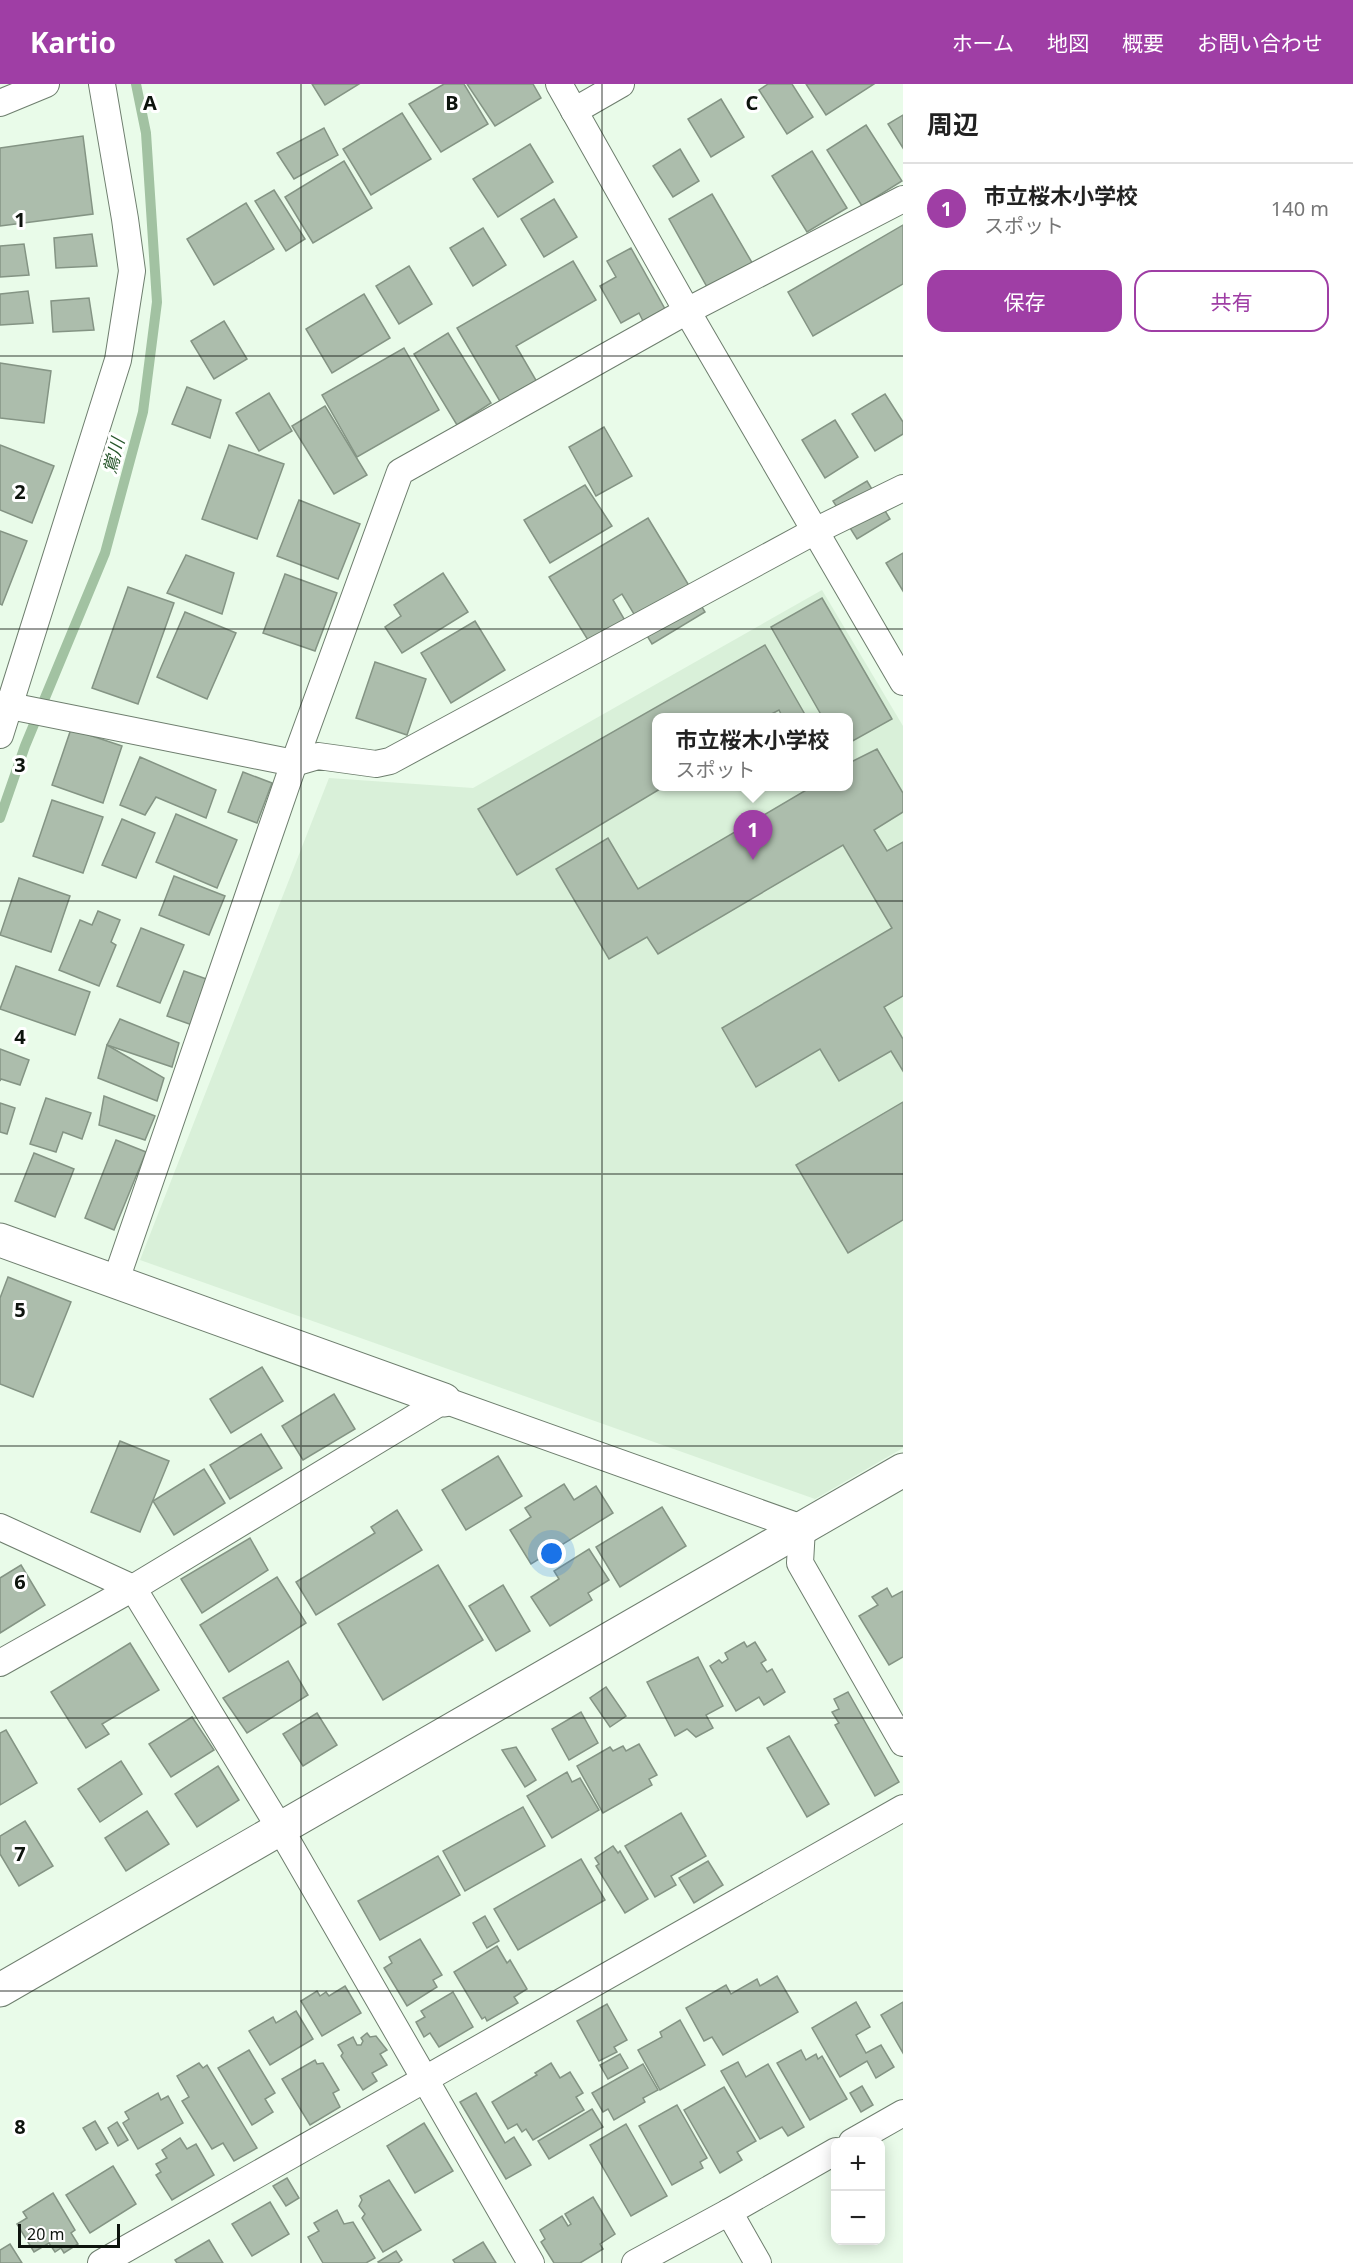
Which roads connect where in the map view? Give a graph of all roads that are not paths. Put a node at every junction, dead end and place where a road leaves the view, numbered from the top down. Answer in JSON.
{"nodes":[{"id":1,"x":46,"y":84,"type":"edge"},
{"id":2,"x":102,"y":84,"type":"edge"},
{"id":3,"x":559,"y":84,"type":"edge"},
{"id":4,"x":621,"y":84,"type":"edge"},
{"id":5,"x":0,"y":103,"type":"edge"},
{"id":6,"x":574,"y":111,"type":"junction"},
{"id":7,"x":903,"y":199,"type":"edge"},
{"id":8,"x":687,"y":311,"type":"junction"},
{"id":9,"x":903,"y":488,"type":"edge"},
{"id":10,"x":815,"y":531,"type":"junction"},
{"id":11,"x":903,"y":682,"type":"edge"},
{"id":12,"x":5,"y":705,"type":"edge"},
{"id":13,"x":0,"y":735,"type":"edge"},
{"id":14,"x":294,"y":763,"type":"junction"},
{"id":15,"x":0,"y":1240,"type":"edge"},
{"id":16,"x":116,"y":1280,"type":"junction"},
{"id":17,"x":444,"y":1400,"type":"junction"},
{"id":18,"x":903,"y":1470,"type":"edge"},
{"id":19,"x":0,"y":1527,"type":"edge"},
{"id":20,"x":802,"y":1528,"type":"junction"},
{"id":21,"x":133,"y":1588,"type":"junction"},
{"id":22,"x":0,"y":1663,"type":"edge"},
{"id":23,"x":903,"y":1743,"type":"edge"},
{"id":24,"x":903,"y":1808,"type":"edge"},
{"id":25,"x":281,"y":1830,"type":"junction"},
{"id":26,"x":0,"y":1990,"type":"edge"},
{"id":27,"x":425,"y":2080,"type":"junction"},
{"id":28,"x":903,"y":2113,"type":"edge"},
{"id":29,"x":861,"y":2137,"type":"edge"},
{"id":30,"x":831,"y":2154,"type":"edge"},
{"id":31,"x":729,"y":2212,"type":"junction"},
{"id":32,"x":101,"y":2263,"type":"edge"},
{"id":33,"x":531,"y":2263,"type":"edge"},
{"id":34,"x":635,"y":2263,"type":"edge"},
{"id":35,"x":758,"y":2263,"type":"edge"}],
"edges":[{"from":1,"to":5,"type":"street"},
{"from":2,"to":12,"type":"street"},
{"from":3,"to":6,"type":"street"},
{"from":4,"to":6,"type":"street"},
{"from":6,"to":8,"type":"street"},
{"from":7,"to":8,"type":"street"},
{"from":8,"to":10,"type":"street"},
{"from":8,"to":14,"type":"street"},
{"from":9,"to":10,"type":"street"},
{"from":10,"to":11,"type":"street"},
{"from":10,"to":14,"type":"street"},
{"from":12,"to":13,"type":"street"},
{"from":12,"to":14,"type":"street"},
{"from":14,"to":16,"type":"street"},
{"from":15,"to":16,"type":"street"},
{"from":16,"to":17,"type":"street"},
{"from":17,"to":20,"type":"street"},
{"from":17,"to":21,"type":"street"},
{"from":18,"to":20,"type":"street"},
{"from":19,"to":21,"type":"street"},
{"from":20,"to":23,"type":"street"},
{"from":20,"to":25,"type":"street"},
{"from":21,"to":22,"type":"street"},
{"from":21,"to":25,"type":"street"},
{"from":24,"to":27,"type":"street"},
{"from":25,"to":26,"type":"street"},
{"from":25,"to":27,"type":"street"},
{"from":27,"to":32,"type":"street"},
{"from":27,"to":33,"type":"street"},
{"from":28,"to":29,"type":"street"},
{"from":30,"to":31,"type":"street"},
{"from":31,"to":34,"type":"street"},
{"from":31,"to":35,"type":"street"}]}
